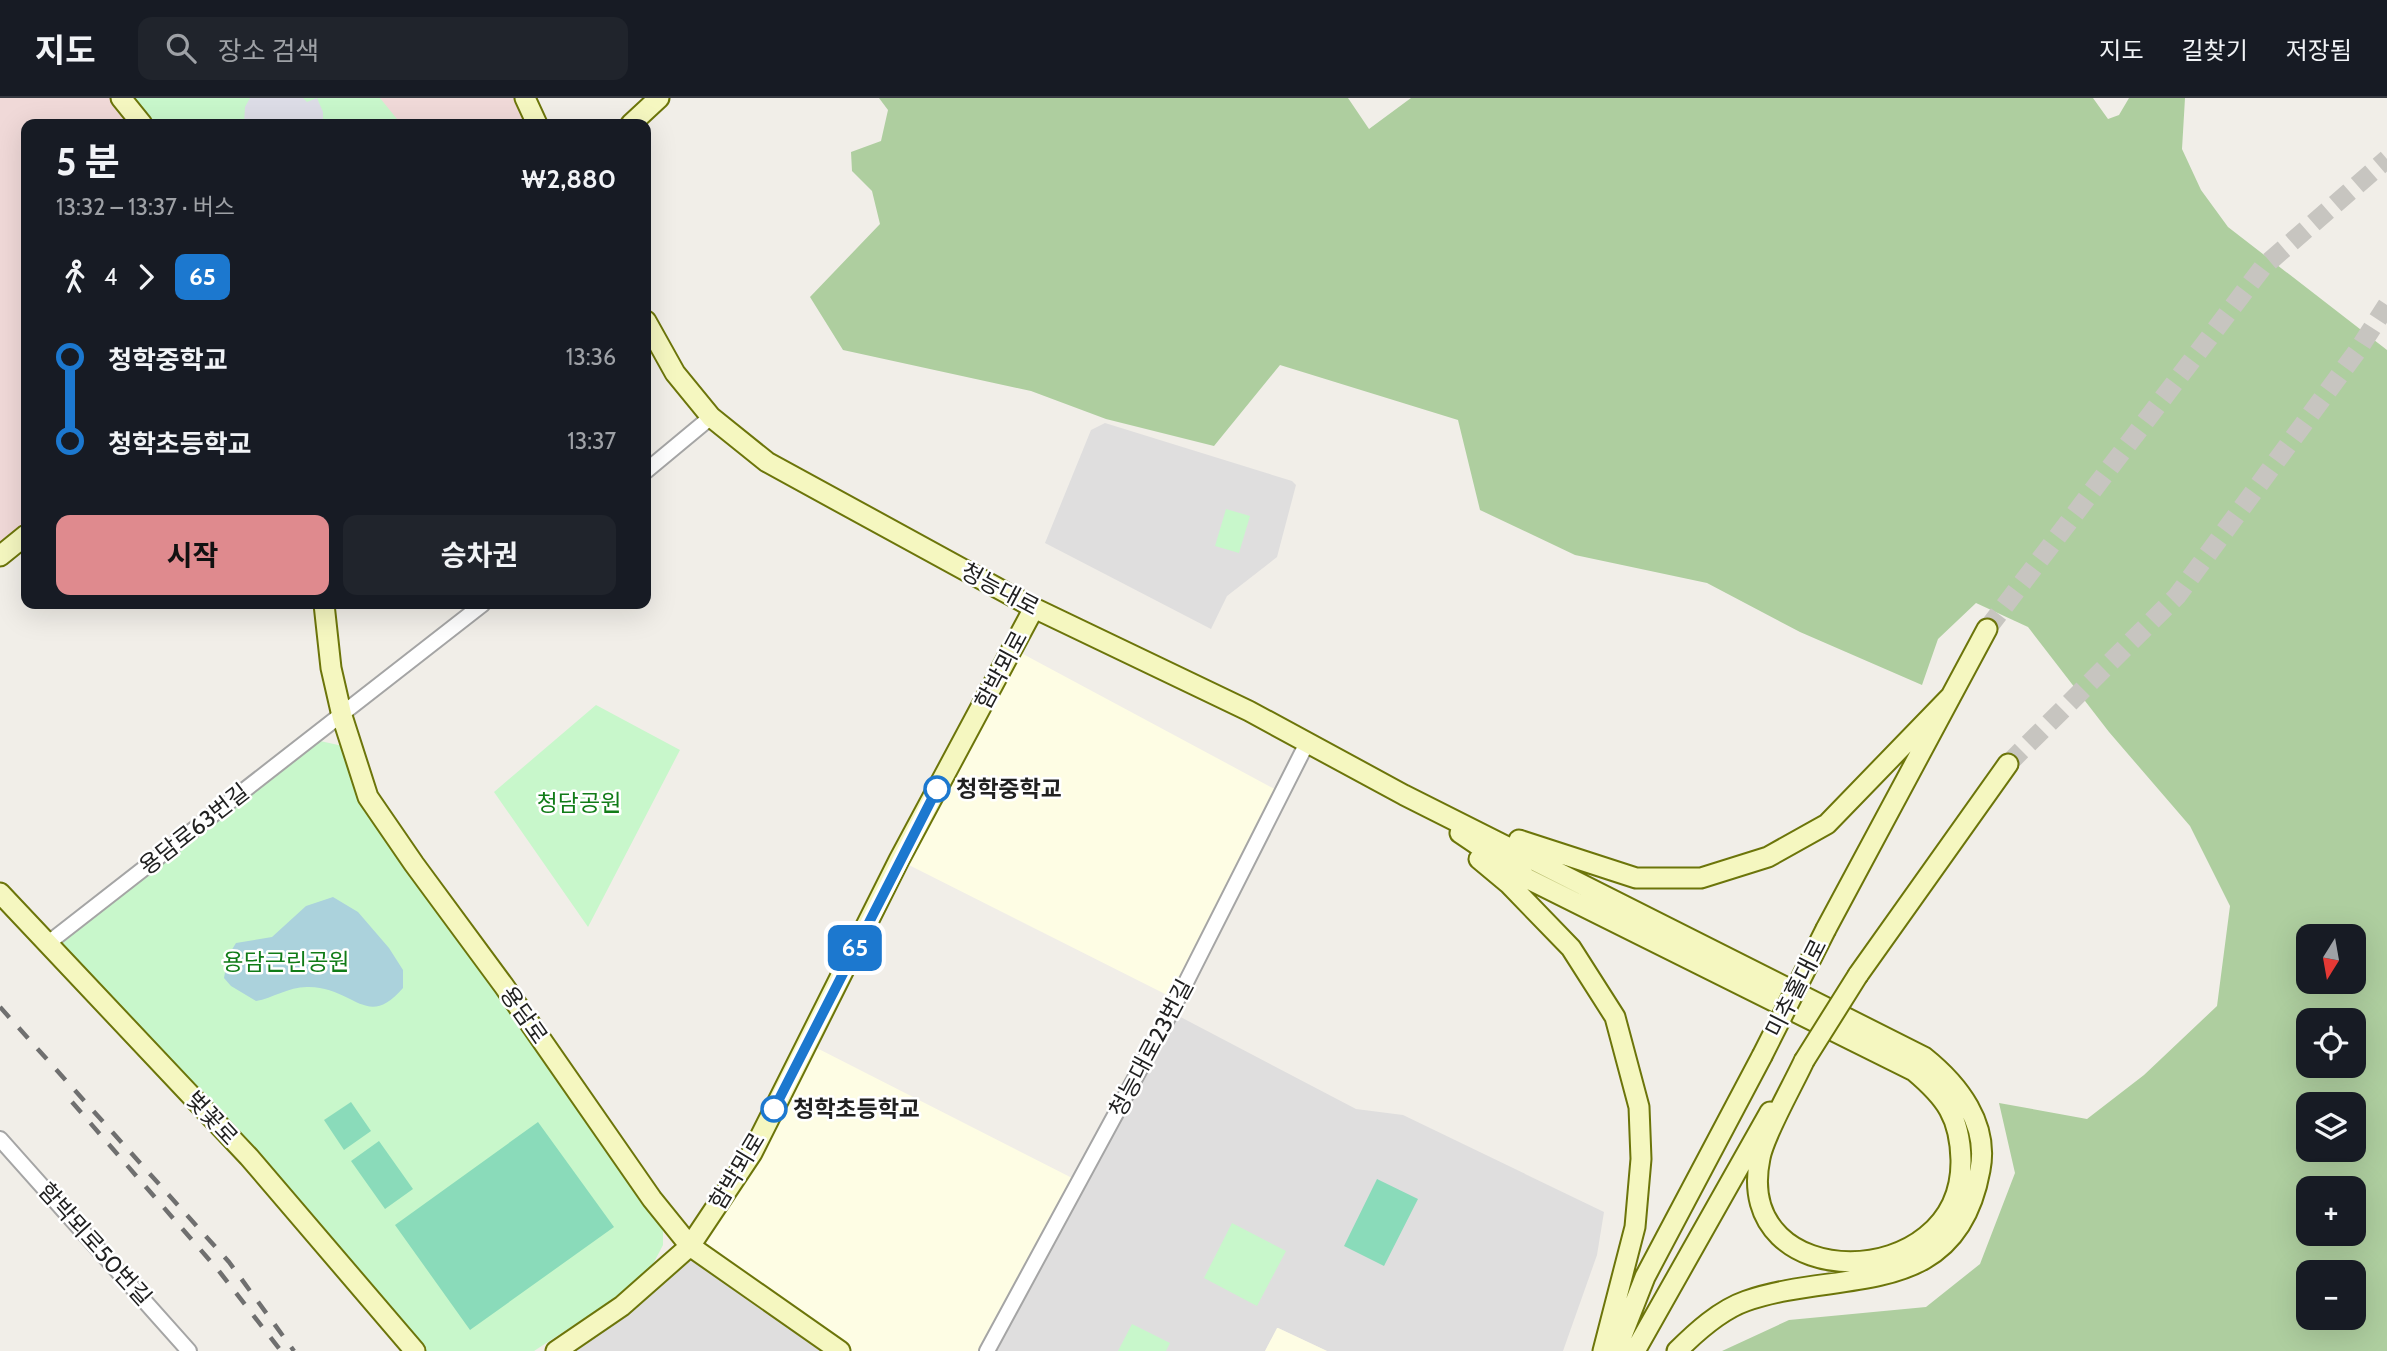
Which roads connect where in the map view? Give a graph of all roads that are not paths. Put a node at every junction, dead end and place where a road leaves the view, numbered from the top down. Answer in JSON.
{"nodes":[{"id":1,"x":121,"y":98,"type":"edge"},
{"id":2,"x":525,"y":98,"type":"edge"},
{"id":3,"x":659,"y":98,"type":"edge"},
{"id":4,"x":138,"y":119,"type":"edge"},
{"id":5,"x":535,"y":119,"type":"edge"},
{"id":6,"x":636,"y":119,"type":"edge"},
{"id":7,"x":651,"y":330,"type":"edge"},
{"id":8,"x":711,"y":417,"type":"junction"},
{"id":9,"x":651,"y":467,"type":"edge"},
{"id":10,"x":21,"y":539,"type":"edge"},
{"id":11,"x":0,"y":556,"type":"edge"},
{"id":12,"x":1034,"y":608,"type":"junction"},
{"id":13,"x":325,"y":609,"type":"edge"},
{"id":14,"x":477,"y":609,"type":"edge"},
{"id":15,"x":1987,"y":629,"type":"tunnel mouth"},
{"id":16,"x":1951,"y":696,"type":"junction"},
{"id":17,"x":342,"y":716,"type":"junction"},
{"id":18,"x":1308,"y":741,"type":"junction"},
{"id":19,"x":2008,"y":764,"type":"tunnel mouth"},
{"id":20,"x":1404,"y":795,"type":"junction"},
{"id":21,"x":0,"y":893,"type":"edge"},
{"id":22,"x":47,"y":944,"type":"junction"},
{"id":23,"x":1804,"y":1061,"type":"junction"},
{"id":24,"x":0,"y":1139,"type":"edge"},
{"id":25,"x":690,"y":1246,"type":"junction"},
{"id":26,"x":189,"y":1351,"type":"edge"},
{"id":27,"x":415,"y":1351,"type":"edge"},
{"id":28,"x":556,"y":1351,"type":"edge"},
{"id":29,"x":840,"y":1351,"type":"edge"},
{"id":30,"x":987,"y":1351,"type":"edge"},
{"id":31,"x":1603,"y":1351,"type":"edge"},
{"id":32,"x":1616,"y":1351,"type":"edge"},
{"id":33,"x":1635,"y":1351,"type":"edge"},
{"id":34,"x":1677,"y":1351,"type":"edge"}],
"edges":[{"from":1,"to":4,"type":"main road"},
{"from":2,"to":5,"type":"main road"},
{"from":3,"to":6,"type":"main road"},
{"from":7,"to":8,"type":"main road","name":"청능대로"},
{"from":8,"to":9,"type":"street"},
{"from":8,"to":12,"type":"main road","name":"청능대로"},
{"from":10,"to":11,"type":"main road"},
{"from":12,"to":18,"type":"main road","name":"청능대로"},
{"from":12,"to":25,"type":"main road","name":"함박뫼로"},
{"from":13,"to":17,"type":"main road","name":"용담로"},
{"from":14,"to":17,"type":"street","name":"용담로63번길"},
{"from":15,"to":16,"type":"main road","name":"미추홀대로"},
{"from":16,"to":20,"type":"main road"},
{"from":16,"to":32,"type":"main road","name":"미추홀대로","bridge":true},
{"from":17,"to":22,"type":"street","name":"용담로63번길"},
{"from":17,"to":25,"type":"main road","name":"용담로"},
{"from":18,"to":20,"type":"main road","name":"청능대로"},
{"from":18,"to":30,"type":"street","name":"청능대로23번길"},
{"from":19,"to":23,"type":"main road","name":"미추홀대로","bridge":true},
{"from":20,"to":23,"type":"main road"},
{"from":20,"to":31,"type":"main road"},
{"from":20,"to":34,"type":"main road"},
{"from":21,"to":22,"type":"main road","name":"벚꽃로"},
{"from":22,"to":27,"type":"main road","name":"벚꽃로"},
{"from":23,"to":33,"type":"main road","name":"미추홀대로"},
{"from":24,"to":26,"type":"street","name":"함박뫼로50번길"},
{"from":25,"to":28,"type":"main road","name":"함박뫼로"},
{"from":25,"to":29,"type":"main road","name":"용담로"}]}
